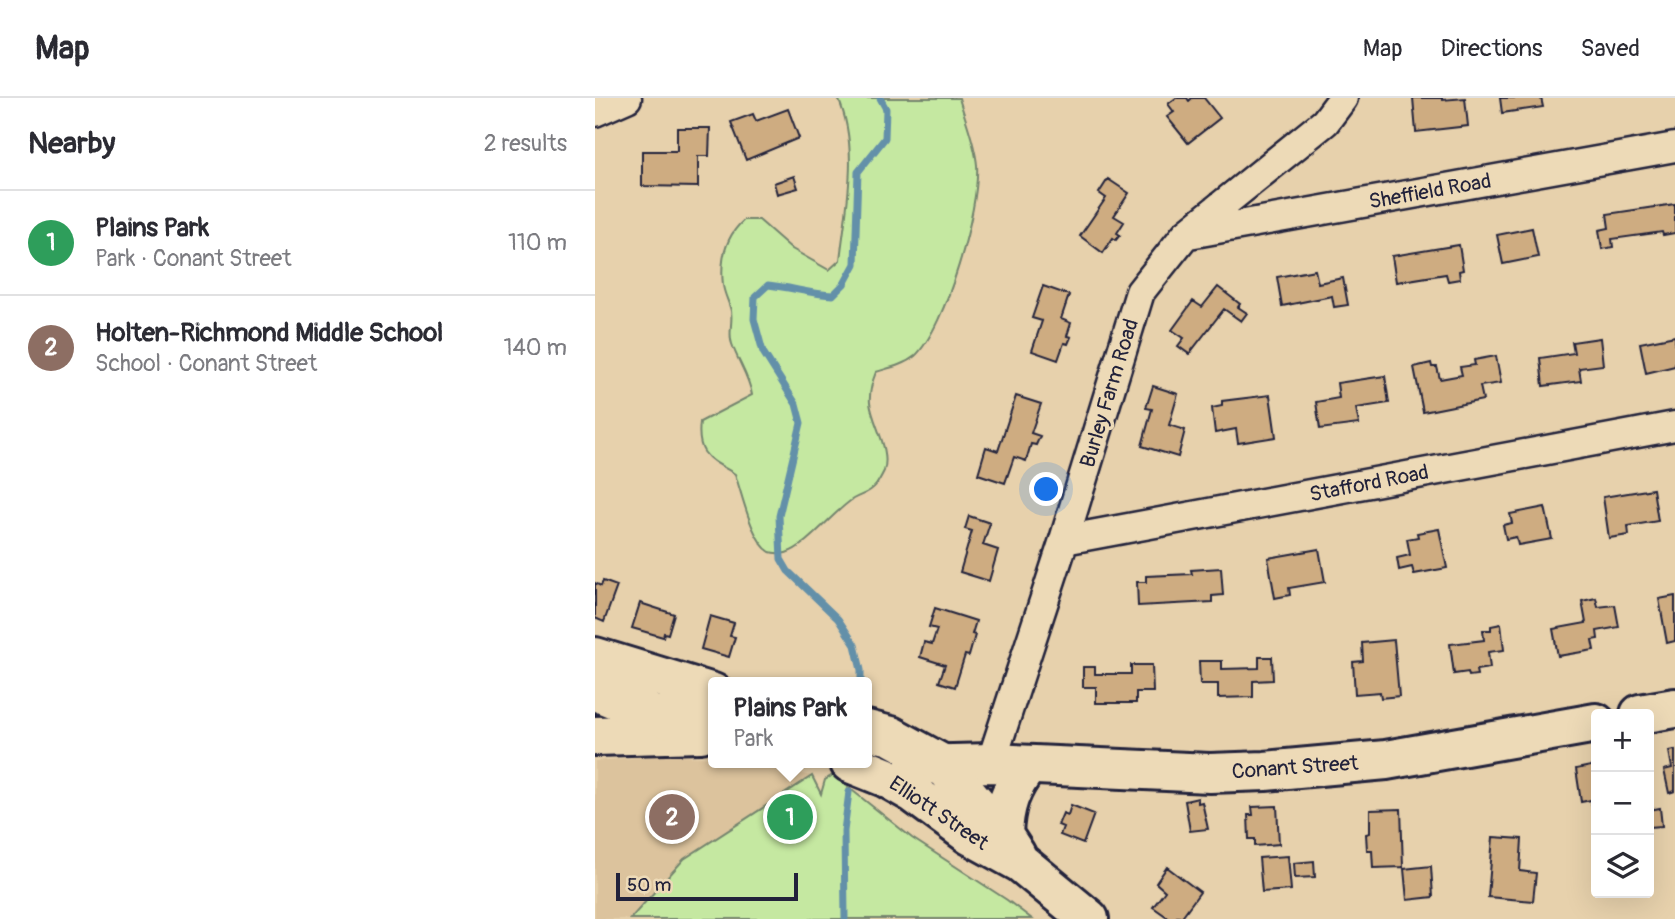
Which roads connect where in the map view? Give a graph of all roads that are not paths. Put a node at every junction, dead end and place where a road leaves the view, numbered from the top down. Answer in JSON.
{"nodes":[{"id":1,"x":1343,"y":98,"type":"edge"},
{"id":2,"x":624,"y":99,"type":"edge"},
{"id":3,"x":595,"y":112,"type":"edge"},
{"id":4,"x":1675,"y":147,"type":"edge"},
{"id":5,"x":1186,"y":234,"type":"junction"},
{"id":6,"x":1675,"y":426,"type":"edge"},
{"id":7,"x":1064,"y":540,"type":"junction"},
{"id":8,"x":595,"y":657,"type":"edge"},
{"id":9,"x":706,"y":692,"type":"edge"},
{"id":10,"x":600,"y":697,"type":"edge"},
{"id":11,"x":1675,"y":708,"type":"edge"},
{"id":12,"x":1654,"y":712,"type":"edge"},
{"id":13,"x":1591,"y":724,"type":"edge"},
{"id":14,"x":708,"y":731,"type":"edge"},
{"id":15,"x":708,"y":732,"type":"edge"},
{"id":16,"x":595,"y":736,"type":"edge"},
{"id":17,"x":872,"y":749,"type":"edge"},
{"id":18,"x":872,"y":749,"type":"edge"},
{"id":19,"x":872,"y":757,"type":"edge"},
{"id":20,"x":942,"y":764,"type":"junction"},
{"id":21,"x":1009,"y":764,"type":"junction"},
{"id":22,"x":1012,"y":849,"type":"junction"},
{"id":23,"x":1089,"y":919,"type":"edge"}],
"edges":[{"from":1,"to":5,"type":"street","name":"Burley Farm Road"},
{"from":2,"to":3,"type":"street"},
{"from":4,"to":5,"type":"street","name":"Sheffield Road"},
{"from":5,"to":7,"type":"street","name":"Burley Farm Road"},
{"from":6,"to":7,"type":"street","name":"Stafford Road"},
{"from":7,"to":21,"type":"street","name":"Burley Farm Road"},
{"from":8,"to":9,"type":"main road"},
{"from":9,"to":10,"type":"main road"},
{"from":10,"to":14,"type":"main road"},
{"from":11,"to":12,"type":"main road"},
{"from":13,"to":21,"type":"main road","name":"Conant Street"},
{"from":15,"to":16,"type":"main road"},
{"from":17,"to":21,"type":"main road","name":"Conant Street"},
{"from":18,"to":20,"type":"main road","name":"Conant Street"},
{"from":19,"to":22,"type":"main road","name":"Elliott Street"},
{"from":20,"to":21,"type":"main road","name":"Conant Street"},
{"from":20,"to":22,"type":"main road","name":"Elliott Street"},
{"from":21,"to":22,"type":"main road"},
{"from":22,"to":23,"type":"main road","name":"Elliott Street"}]}
